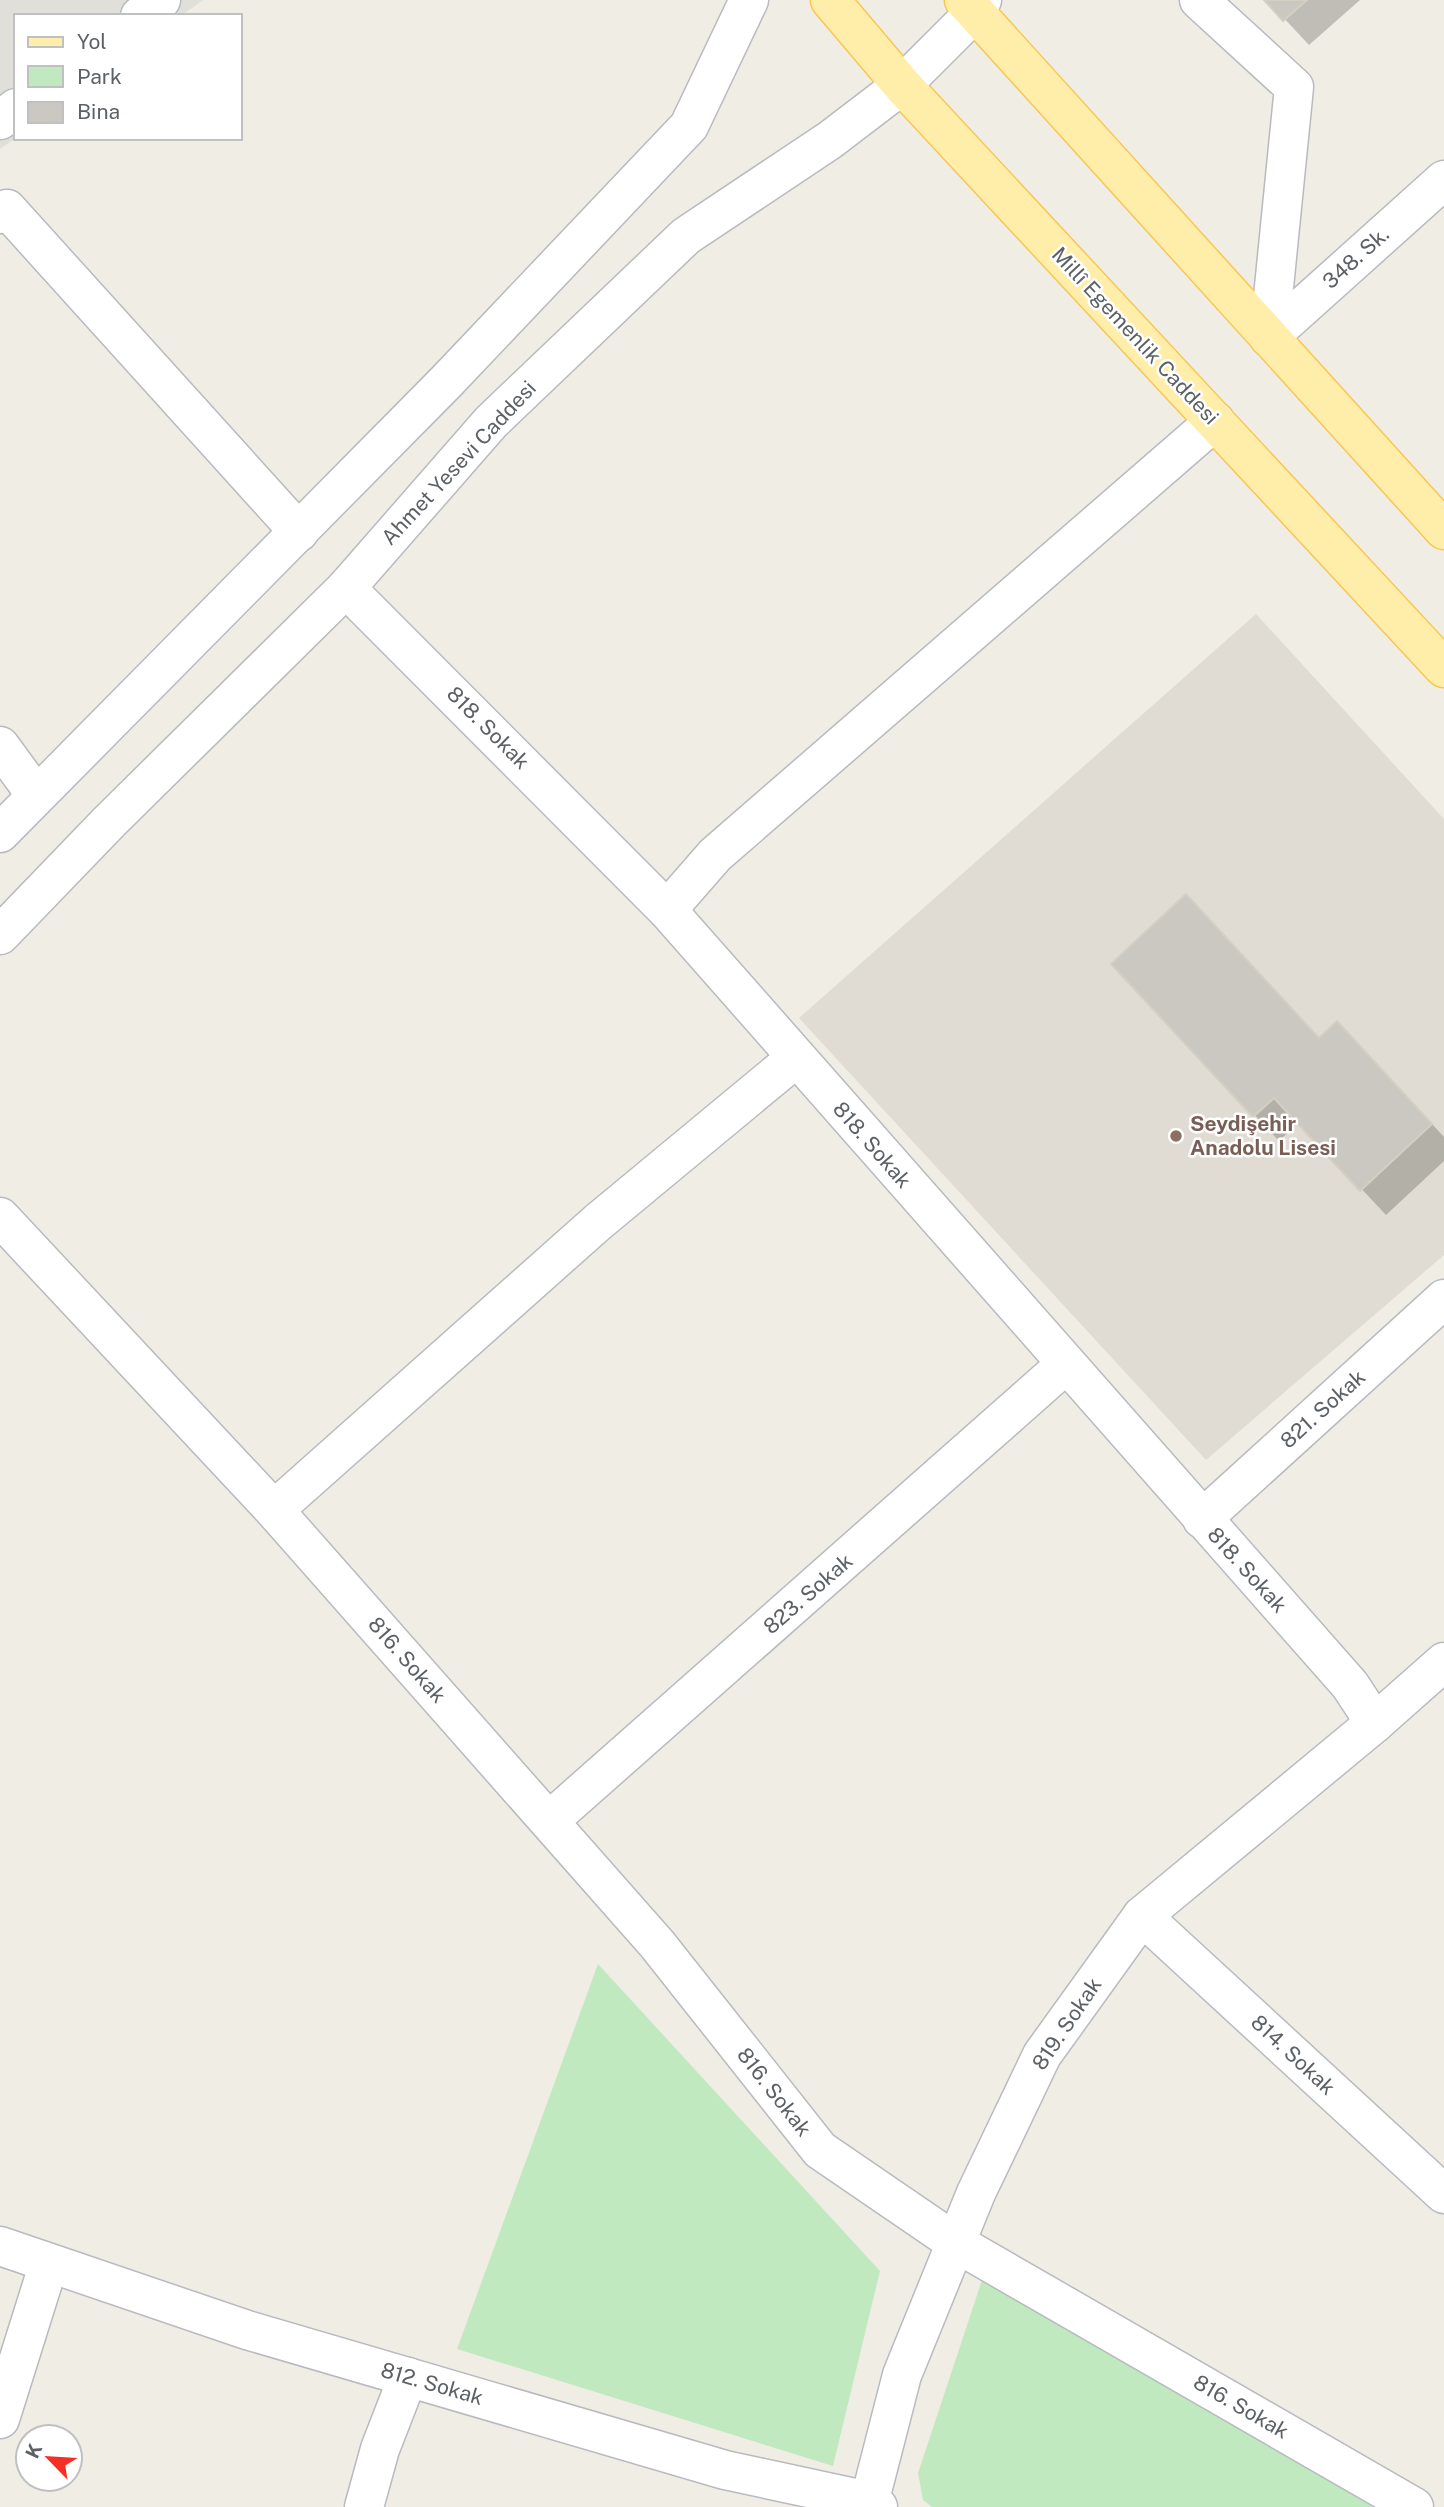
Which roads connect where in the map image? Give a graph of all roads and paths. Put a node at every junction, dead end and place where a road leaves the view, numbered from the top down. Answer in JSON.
{"nodes":[{"id":1,"x":161,"y":0,"type":"edge"},
{"id":2,"x":749,"y":0,"type":"edge"},
{"id":3,"x":830,"y":0,"type":"edge"},
{"id":4,"x":1199,"y":0,"type":"edge"},
{"id":5,"x":982,"y":3,"type":"edge"},
{"id":6,"x":143,"y":14,"type":"edge"},
{"id":7,"x":902,"y":85,"type":"junction"},
{"id":8,"x":1444,"y":180,"type":"edge"},
{"id":9,"x":0,"y":214,"type":"edge"},
{"id":10,"x":1269,"y":337,"type":"junction"},
{"id":11,"x":1215,"y":421,"type":"junction"},
{"id":12,"x":1444,"y":530,"type":"edge"},
{"id":13,"x":299,"y":532,"type":"junction"},
{"id":14,"x":346,"y":587,"type":"junction"},
{"id":15,"x":1444,"y":668,"type":"edge"},
{"id":16,"x":0,"y":747,"type":"edge"},
{"id":17,"x":36,"y":795,"type":"junction"},
{"id":18,"x":0,"y":833,"type":"edge"},
{"id":19,"x":667,"y":910,"type":"junction"},
{"id":20,"x":0,"y":935,"type":"edge"},
{"id":21,"x":796,"y":1058,"type":"junction"},
{"id":22,"x":0,"y":1217,"type":"edge"},
{"id":23,"x":1444,"y":1299,"type":"edge"},
{"id":24,"x":1065,"y":1365,"type":"junction"},
{"id":25,"x":274,"y":1510,"type":"junction"},
{"id":26,"x":1202,"y":1519,"type":"junction"},
{"id":27,"x":1444,"y":1662,"type":"edge"},
{"id":28,"x":1375,"y":1723,"type":"junction"},
{"id":29,"x":549,"y":1821,"type":"junction"},
{"id":30,"x":1142,"y":1916,"type":"junction"},
{"id":31,"x":1444,"y":2194,"type":"edge"},
{"id":32,"x":956,"y":2243,"type":"junction"},
{"id":33,"x":0,"y":2246,"type":"edge"},
{"id":34,"x":49,"y":2263,"type":"junction"},
{"id":35,"x":408,"y":2377,"type":"junction"},
{"id":36,"x":0,"y":2419,"type":"edge"},
{"id":37,"x":872,"y":2505,"type":"edge"},
{"id":38,"x":364,"y":2507,"type":"edge"},
{"id":39,"x":1414,"y":2507,"type":"edge"}],
"edges":[{"from":1,"to":6,"type":"street"},
{"from":2,"to":13,"type":"street"},
{"from":3,"to":7,"type":"main road","name":"Millî Egemenlik Caddesi"},
{"from":4,"to":10,"type":"street"},
{"from":5,"to":7,"type":"street","name":"Ahmet Yesevi Caddesi"},
{"from":5,"to":10,"type":"main road"},
{"from":7,"to":11,"type":"main road","name":"Millî Egemenlik Caddesi"},
{"from":7,"to":14,"type":"street","name":"Ahmet Yesevi Caddesi"},
{"from":8,"to":10,"type":"street","name":"348. Sk."},
{"from":9,"to":13,"type":"street"},
{"from":10,"to":12,"type":"main road"},
{"from":11,"to":15,"type":"main road","name":"Millî Egemenlik Caddesi"},
{"from":11,"to":19,"type":"street"},
{"from":13,"to":17,"type":"street"},
{"from":14,"to":19,"type":"street","name":"818. Sokak"},
{"from":14,"to":20,"type":"street","name":"Ahmet Yesevi Caddesi"},
{"from":16,"to":17,"type":"street"},
{"from":17,"to":18,"type":"street"},
{"from":19,"to":21,"type":"street","name":"818. Sokak"},
{"from":21,"to":24,"type":"street","name":"818. Sokak"},
{"from":21,"to":25,"type":"street"},
{"from":22,"to":25,"type":"street","name":"816. Sokak"},
{"from":23,"to":26,"type":"street","name":"821. Sokak"},
{"from":24,"to":26,"type":"street","name":"818. Sokak"},
{"from":24,"to":29,"type":"street","name":"823. Sokak"},
{"from":25,"to":29,"type":"street","name":"816. Sokak"},
{"from":26,"to":28,"type":"street","name":"818. Sokak"},
{"from":27,"to":28,"type":"street","name":"819. Sokak"},
{"from":28,"to":30,"type":"street","name":"819. Sokak"},
{"from":29,"to":32,"type":"street","name":"816. Sokak"},
{"from":30,"to":31,"type":"street","name":"814. Sokak"},
{"from":30,"to":32,"type":"street","name":"819. Sokak"},
{"from":32,"to":37,"type":"street","name":"819. Sokak"},
{"from":32,"to":39,"type":"street","name":"816. Sokak"},
{"from":33,"to":34,"type":"street","name":"812. Sokak"},
{"from":34,"to":35,"type":"street","name":"812. Sokak"},
{"from":34,"to":36,"type":"street"},
{"from":35,"to":37,"type":"street","name":"812. Sokak"},
{"from":35,"to":38,"type":"street"}]}
